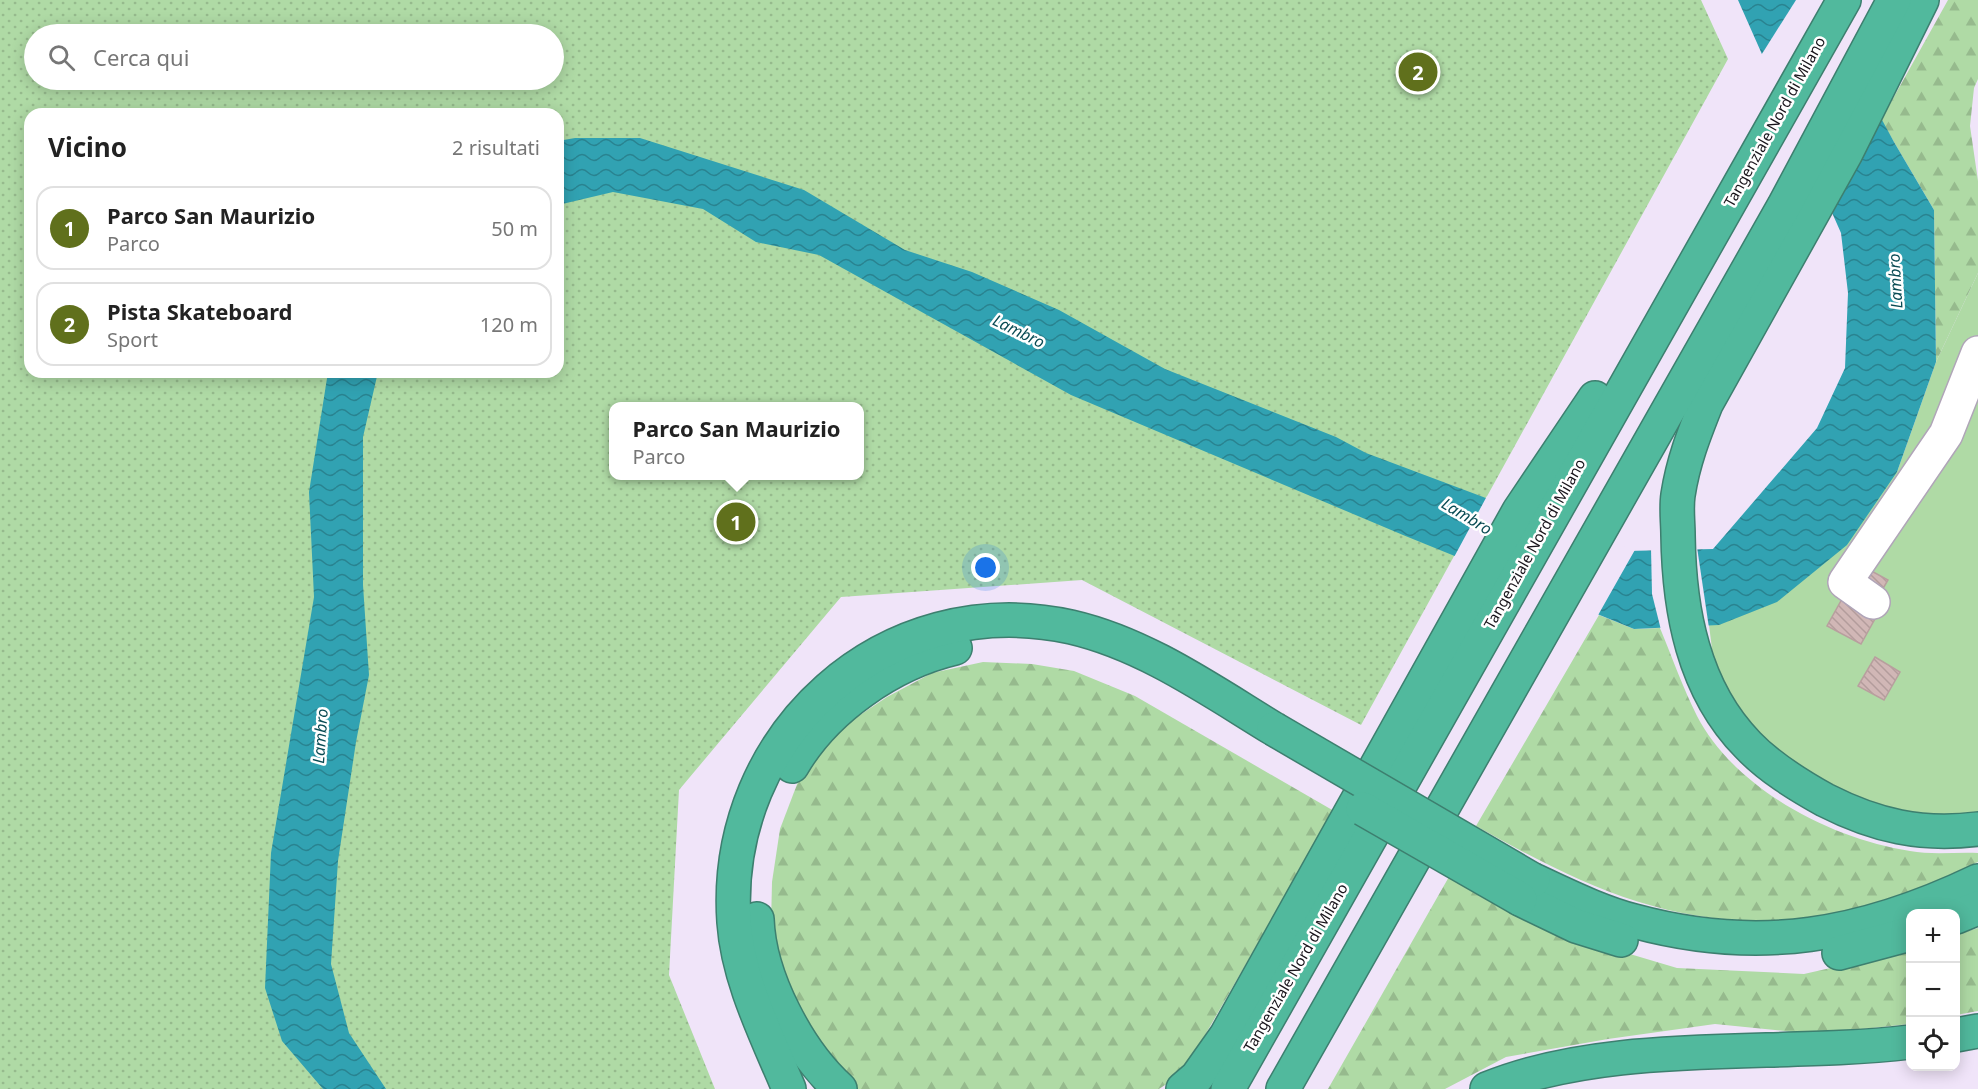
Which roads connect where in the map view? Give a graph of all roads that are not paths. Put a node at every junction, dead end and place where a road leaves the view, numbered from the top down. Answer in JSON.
{"nodes":[{"id":1,"x":1844,"y":0,"type":"edge"},
{"id":2,"x":1906,"y":5,"type":"edge"},
{"id":3,"x":1796,"y":214,"type":"junction"},
{"id":4,"x":1978,"y":352,"type":"edge"},
{"id":5,"x":1873,"y":602,"type":"dead end"},
{"id":6,"x":1483,"y":607,"type":"junction"},
{"id":7,"x":1268,"y":739,"type":"junction"},
{"id":8,"x":1978,"y":829,"type":"edge"},
{"id":9,"x":1978,"y":881,"type":"edge"},
{"id":10,"x":1527,"y":889,"type":"junction"},
{"id":11,"x":1978,"y":908,"type":"edge"},
{"id":12,"x":1960,"y":915,"type":"edge"},
{"id":13,"x":1906,"y":935,"type":"edge"},
{"id":14,"x":1978,"y":1031,"type":"edge"},
{"id":15,"x":1960,"y":1034,"type":"edge"},
{"id":16,"x":1906,"y":1043,"type":"edge"},
{"id":17,"x":789,"y":1089,"type":"edge"},
{"id":18,"x":840,"y":1089,"type":"edge"},
{"id":19,"x":1183,"y":1089,"type":"edge"},
{"id":20,"x":1228,"y":1089,"type":"edge"},
{"id":21,"x":1283,"y":1089,"type":"edge"},
{"id":22,"x":1486,"y":1089,"type":"edge"}],
"edges":[{"from":1,"to":6,"type":"highway","name":"Tangenziale Nord di Milano"},
{"from":2,"to":3,"type":"highway"},
{"from":3,"to":8,"type":"highway"},
{"from":3,"to":21,"type":"highway"},
{"from":4,"to":5,"type":"lane"},
{"from":6,"to":19,"type":"highway"},
{"from":6,"to":20,"type":"highway","name":"Tangenziale Nord di Milano"},
{"from":7,"to":10,"type":"highway","bridge":true},
{"from":7,"to":17,"type":"highway"},
{"from":7,"to":18,"type":"highway"},
{"from":9,"to":10,"type":"highway"},
{"from":10,"to":13,"type":"highway"},
{"from":11,"to":12,"type":"highway"},
{"from":14,"to":15,"type":"highway"},
{"from":16,"to":22,"type":"highway"}]}
